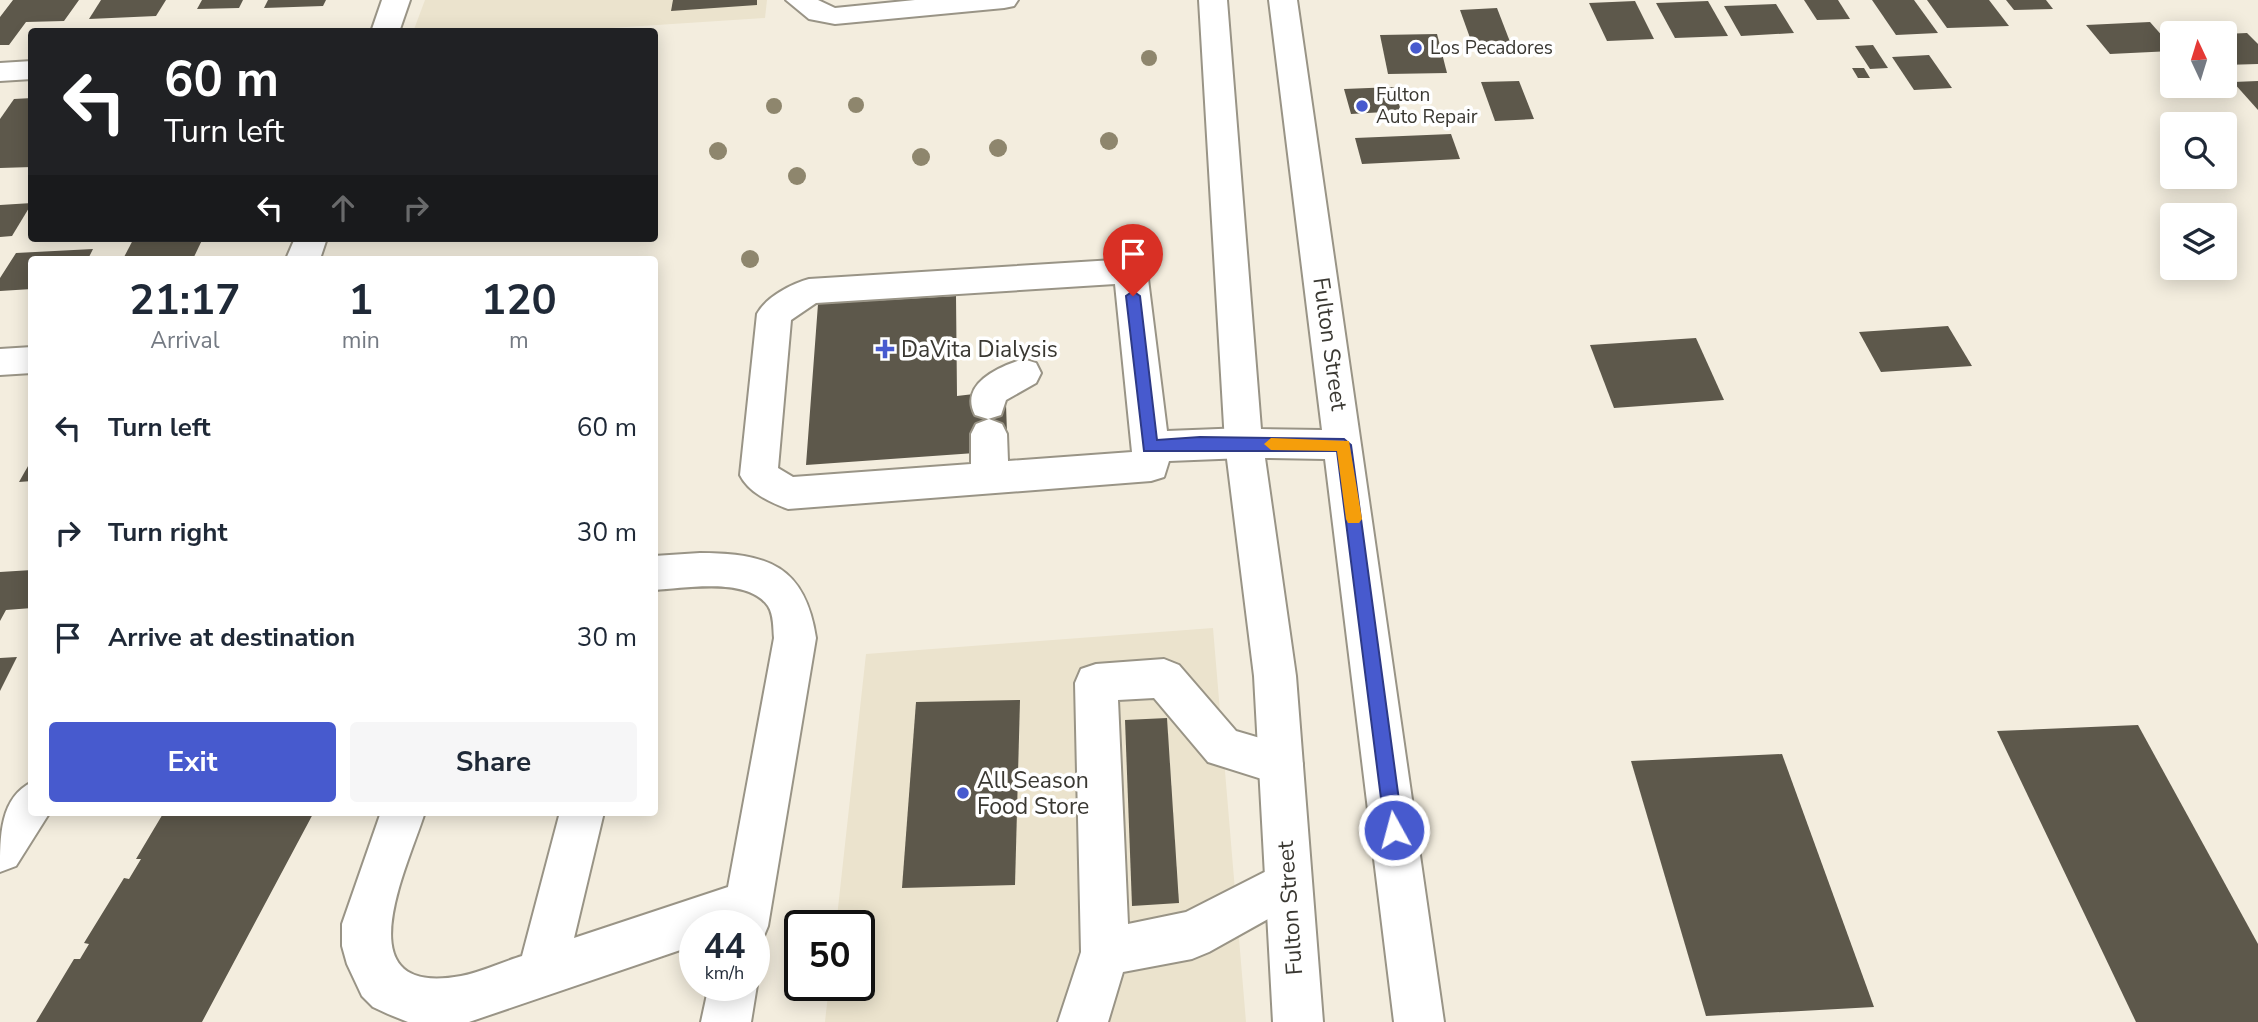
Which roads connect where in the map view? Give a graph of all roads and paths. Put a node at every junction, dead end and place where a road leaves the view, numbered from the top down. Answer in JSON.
{"nodes":[{"id":1,"x":396,"y":0,"type":"edge"},
{"id":2,"x":800,"y":0,"type":"edge"},
{"id":3,"x":1004,"y":0,"type":"edge"},
{"id":4,"x":1213,"y":0,"type":"edge"},
{"id":5,"x":1283,"y":0,"type":"edge"},
{"id":6,"x":386,"y":28,"type":"edge"},
{"id":7,"x":28,"y":70,"type":"edge"},
{"id":8,"x":0,"y":72,"type":"edge"},
{"id":9,"x":28,"y":360,"type":"edge"},
{"id":10,"x":0,"y":362,"type":"edge"},
{"id":11,"x":1023,"y":373,"type":"dead end"},
{"id":12,"x":1244,"y":443,"type":"junction"},
{"id":13,"x":1344,"y":445,"type":"junction"},
{"id":14,"x":1150,"y":447,"type":"junction"},
{"id":15,"x":990,"y":478,"type":"junction"},
{"id":16,"x":658,"y":573,"type":"edge"},
{"id":17,"x":1281,"y":764,"type":"junction"},
{"id":18,"x":28,"y":808,"type":"edge"},
{"id":19,"x":402,"y":816,"type":"edge"},
{"id":20,"x":581,"y":816,"type":"edge"},
{"id":21,"x":2,"y":844,"type":"edge"},
{"id":22,"x":1289,"y":883,"type":"junction"},
{"id":23,"x":747,"y":910,"type":"edge"},
{"id":24,"x":679,"y":934,"type":"edge"},
{"id":25,"x":1105,"y":952,"type":"junction"},
{"id":26,"x":542,"y":973,"type":"junction"},
{"id":27,"x":730,"y":1001,"type":"edge"},
{"id":28,"x":726,"y":1022,"type":"edge"},
{"id":29,"x":1083,"y":1022,"type":"edge"},
{"id":30,"x":1298,"y":1022,"type":"edge"},
{"id":31,"x":1419,"y":1022,"type":"edge"}],
"edges":[{"from":1,"to":6,"type":"main road"},
{"from":2,"to":3,"type":"main road"},
{"from":4,"to":12,"type":"main road","name":"Fulton Street"},
{"from":5,"to":13,"type":"main road","name":"Fulton Street"},
{"from":7,"to":8,"type":"main road"},
{"from":9,"to":10,"type":"main road"},
{"from":11,"to":15,"type":"main road"},
{"from":12,"to":13,"type":"main road"},
{"from":12,"to":14,"type":"main road"},
{"from":12,"to":17,"type":"main road","name":"Fulton Street"},
{"from":13,"to":31,"type":"main road","name":"Fulton Street"},
{"from":14,"to":15,"type":"main road"},
{"from":14,"to":15,"type":"main road"},
{"from":16,"to":23,"type":"main road"},
{"from":17,"to":22,"type":"main road","name":"Fulton Street"},
{"from":17,"to":25,"type":"main road"},
{"from":18,"to":21,"type":"main road"},
{"from":19,"to":26,"type":"main road"},
{"from":20,"to":26,"type":"main road"},
{"from":22,"to":25,"type":"main road"},
{"from":22,"to":30,"type":"main road","name":"Fulton Street"},
{"from":24,"to":26,"type":"main road"},
{"from":25,"to":29,"type":"main road"},
{"from":27,"to":28,"type":"main road"}]}
